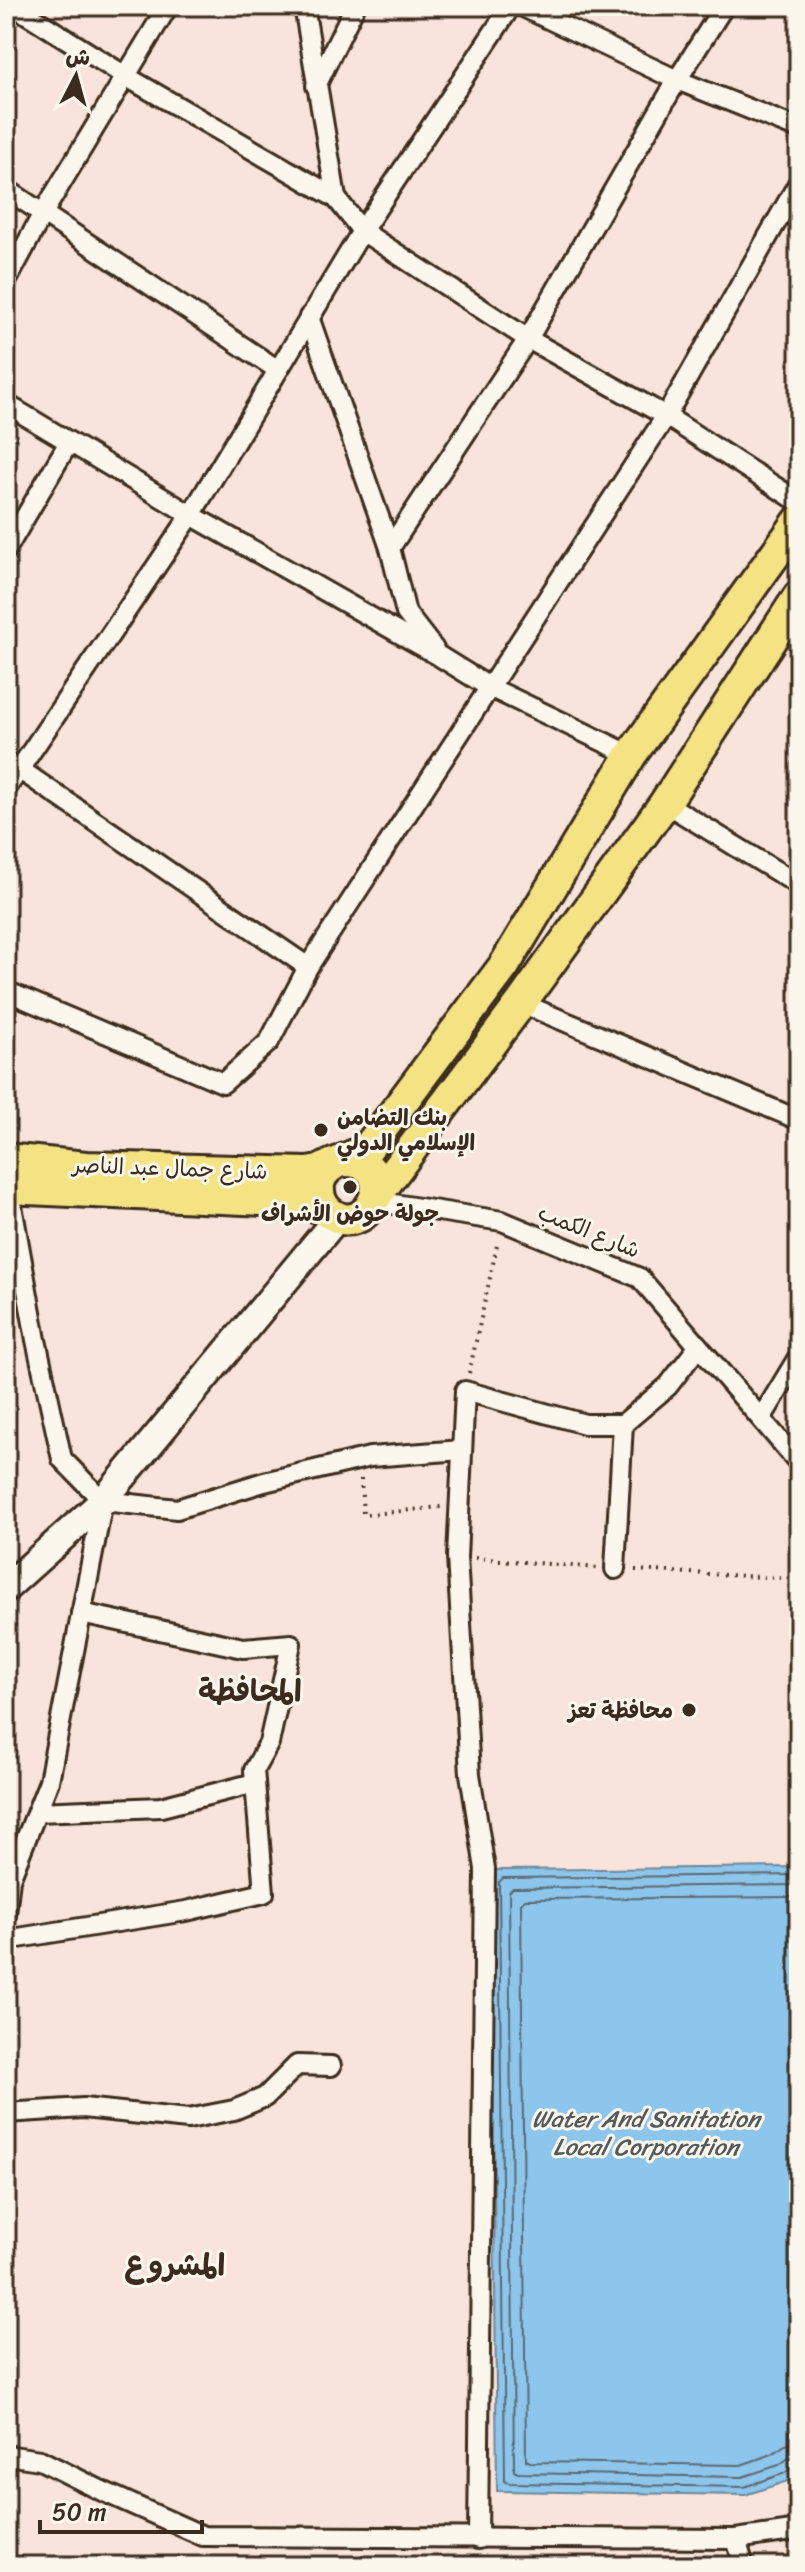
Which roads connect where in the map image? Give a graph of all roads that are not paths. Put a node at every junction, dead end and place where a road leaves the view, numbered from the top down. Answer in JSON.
{"nodes":[{"id":1,"x":14,"y":6,"type":"edge"},
{"id":2,"x":168,"y":6,"type":"edge"},
{"id":3,"x":304,"y":6,"type":"edge"},
{"id":4,"x":355,"y":6,"type":"edge"},
{"id":5,"x":511,"y":6,"type":"edge"},
{"id":6,"x":521,"y":6,"type":"edge"},
{"id":7,"x":724,"y":6,"type":"edge"},
{"id":8,"x":127,"y":77,"type":"junction"},
{"id":9,"x":677,"y":80,"type":"junction"},
{"id":10,"x":316,"y":86,"type":"junction"},
{"id":11,"x":799,"y":129,"type":"edge"},
{"id":12,"x":799,"y":182,"type":"edge"},
{"id":13,"x":6,"y":189,"type":"edge"},
{"id":14,"x":336,"y":198,"type":"junction"},
{"id":15,"x":43,"y":213,"type":"junction"},
{"id":16,"x":362,"y":231,"type":"junction"},
{"id":17,"x":6,"y":282,"type":"edge"},
{"id":18,"x":309,"y":317,"type":"junction"},
{"id":19,"x":528,"y":339,"type":"junction"},
{"id":20,"x":278,"y":370,"type":"junction"},
{"id":21,"x":6,"y":404,"type":"edge"},
{"id":22,"x":666,"y":416,"type":"junction"},
{"id":23,"x":69,"y":442,"type":"junction"},
{"id":24,"x":799,"y":502,"type":"edge"},
{"id":25,"x":191,"y":515,"type":"junction"},
{"id":26,"x":799,"y":521,"type":"edge"},
{"id":27,"x":390,"y":548,"type":"junction"},
{"id":28,"x":6,"y":550,"type":"edge"},
{"id":29,"x":799,"y":596,"type":"edge"},
{"id":30,"x":439,"y":656,"type":"junction"},
{"id":31,"x":489,"y":687,"type":"junction"},
{"id":32,"x":631,"y":755,"type":"junction"},
{"id":33,"x":12,"y":767,"type":"edge"},
{"id":34,"x":6,"y":789,"type":"edge"},
{"id":35,"x":665,"y":803,"type":"junction"},
{"id":36,"x":799,"y":885,"type":"edge"},
{"id":37,"x":308,"y":967,"type":"junction"},
{"id":38,"x":6,"y":991,"type":"edge"},
{"id":39,"x":521,"y":1003,"type":"junction"},
{"id":40,"x":799,"y":1120,"type":"edge"},
{"id":41,"x":337,"y":1163,"type":"junction"},
{"id":42,"x":7,"y":1179,"type":"edge"},
{"id":43,"x":376,"y":1198,"type":"junction"},
{"id":44,"x":334,"y":1215,"type":"junction"},
{"id":45,"x":698,"y":1347,"type":"junction"},
{"id":46,"x":799,"y":1356,"type":"edge"},
{"id":47,"x":762,"y":1417,"type":"junction"},
{"id":48,"x":623,"y":1424,"type":"junction"},
{"id":49,"x":462,"y":1450,"type":"junction"},
{"id":50,"x":799,"y":1463,"type":"edge"},
{"id":51,"x":103,"y":1501,"type":"junction"},
{"id":52,"x":615,"y":1569,"type":"dead end"},
{"id":53,"x":6,"y":1588,"type":"edge"},
{"id":54,"x":81,"y":1613,"type":"junction"},
{"id":55,"x":255,"y":1783,"type":"junction"},
{"id":56,"x":37,"y":1812,"type":"junction"},
{"id":57,"x":8,"y":1880,"type":"edge"},
{"id":58,"x":6,"y":1914,"type":"edge"},
{"id":59,"x":6,"y":1940,"type":"edge"},
{"id":60,"x":331,"y":2066,"type":"dead end"},
{"id":61,"x":6,"y":2113,"type":"edge"},
{"id":62,"x":6,"y":2455,"type":"edge"},
{"id":63,"x":799,"y":2530,"type":"edge"},
{"id":64,"x":478,"y":2539,"type":"junction"},
{"id":65,"x":736,"y":2539,"type":"junction"},
{"id":66,"x":744,"y":2566,"type":"edge"}],
"edges":[{"from":1,"to":8,"type":"street"},
{"from":2,"to":8,"type":"street"},
{"from":3,"to":10,"type":"street"},
{"from":4,"to":10,"type":"street"},
{"from":5,"to":16,"type":"street"},
{"from":6,"to":9,"type":"street"},
{"from":7,"to":9,"type":"street"},
{"from":8,"to":14,"type":"street"},
{"from":8,"to":15,"type":"street"},
{"from":9,"to":11,"type":"street"},
{"from":9,"to":19,"type":"street"},
{"from":10,"to":14,"type":"street"},
{"from":12,"to":22,"type":"street"},
{"from":13,"to":15,"type":"street"},
{"from":14,"to":16,"type":"street"},
{"from":15,"to":17,"type":"street"},
{"from":15,"to":20,"type":"street"},
{"from":16,"to":18,"type":"street"},
{"from":16,"to":19,"type":"street"},
{"from":18,"to":20,"type":"street"},
{"from":18,"to":27,"type":"street"},
{"from":19,"to":22,"type":"street"},
{"from":19,"to":27,"type":"street"},
{"from":20,"to":25,"type":"street"},
{"from":21,"to":23,"type":"street"},
{"from":22,"to":24,"type":"street"},
{"from":22,"to":31,"type":"street"},
{"from":23,"to":25,"type":"street"},
{"from":23,"to":28,"type":"street"},
{"from":25,"to":30,"type":"street"},
{"from":25,"to":33,"type":"street"},
{"from":26,"to":32,"type":"main road"},
{"from":27,"to":30,"type":"street"},
{"from":29,"to":35,"type":"main road"},
{"from":30,"to":31,"type":"street"},
{"from":31,"to":32,"type":"street"},
{"from":31,"to":37,"type":"street"},
{"from":32,"to":41,"type":"main road"},
{"from":33,"to":34,"type":"street"},
{"from":33,"to":37,"type":"street"},
{"from":35,"to":36,"type":"street"},
{"from":35,"to":39,"type":"main road"},
{"from":37,"to":38,"type":"street"},
{"from":39,"to":40,"type":"street"},
{"from":39,"to":43,"type":"main road"},
{"from":41,"to":42,"type":"main road","name":"شارع جمال عبد الناصر"},
{"from":41,"to":43,"type":"main road"},
{"from":41,"to":44,"type":"main road"},
{"from":42,"to":44,"type":"main road","name":"شارع جمال عبد الناصر"},
{"from":42,"to":51,"type":"street"},
{"from":43,"to":44,"type":"main road"},
{"from":43,"to":45,"type":"street","name":"شارع الكمب"},
{"from":44,"to":51,"type":"main road"},
{"from":45,"to":47,"type":"street","name":"شارع الكمب"},
{"from":45,"to":48,"type":"street"},
{"from":46,"to":47,"type":"street"},
{"from":47,"to":50,"type":"street","name":"شارع الكمب"},
{"from":48,"to":49,"type":"street"},
{"from":48,"to":52,"type":"street"},
{"from":49,"to":51,"type":"street"},
{"from":49,"to":64,"type":"street"},
{"from":51,"to":53,"type":"main road"},
{"from":51,"to":54,"type":"street"},
{"from":54,"to":55,"type":"street"},
{"from":54,"to":56,"type":"street"},
{"from":55,"to":56,"type":"street"},
{"from":55,"to":59,"type":"street"},
{"from":56,"to":57,"type":"street"},
{"from":57,"to":58,"type":"street"},
{"from":60,"to":61,"type":"street"},
{"from":62,"to":64,"type":"street"},
{"from":63,"to":65,"type":"street"},
{"from":64,"to":65,"type":"street"},
{"from":65,"to":66,"type":"street"}]}
